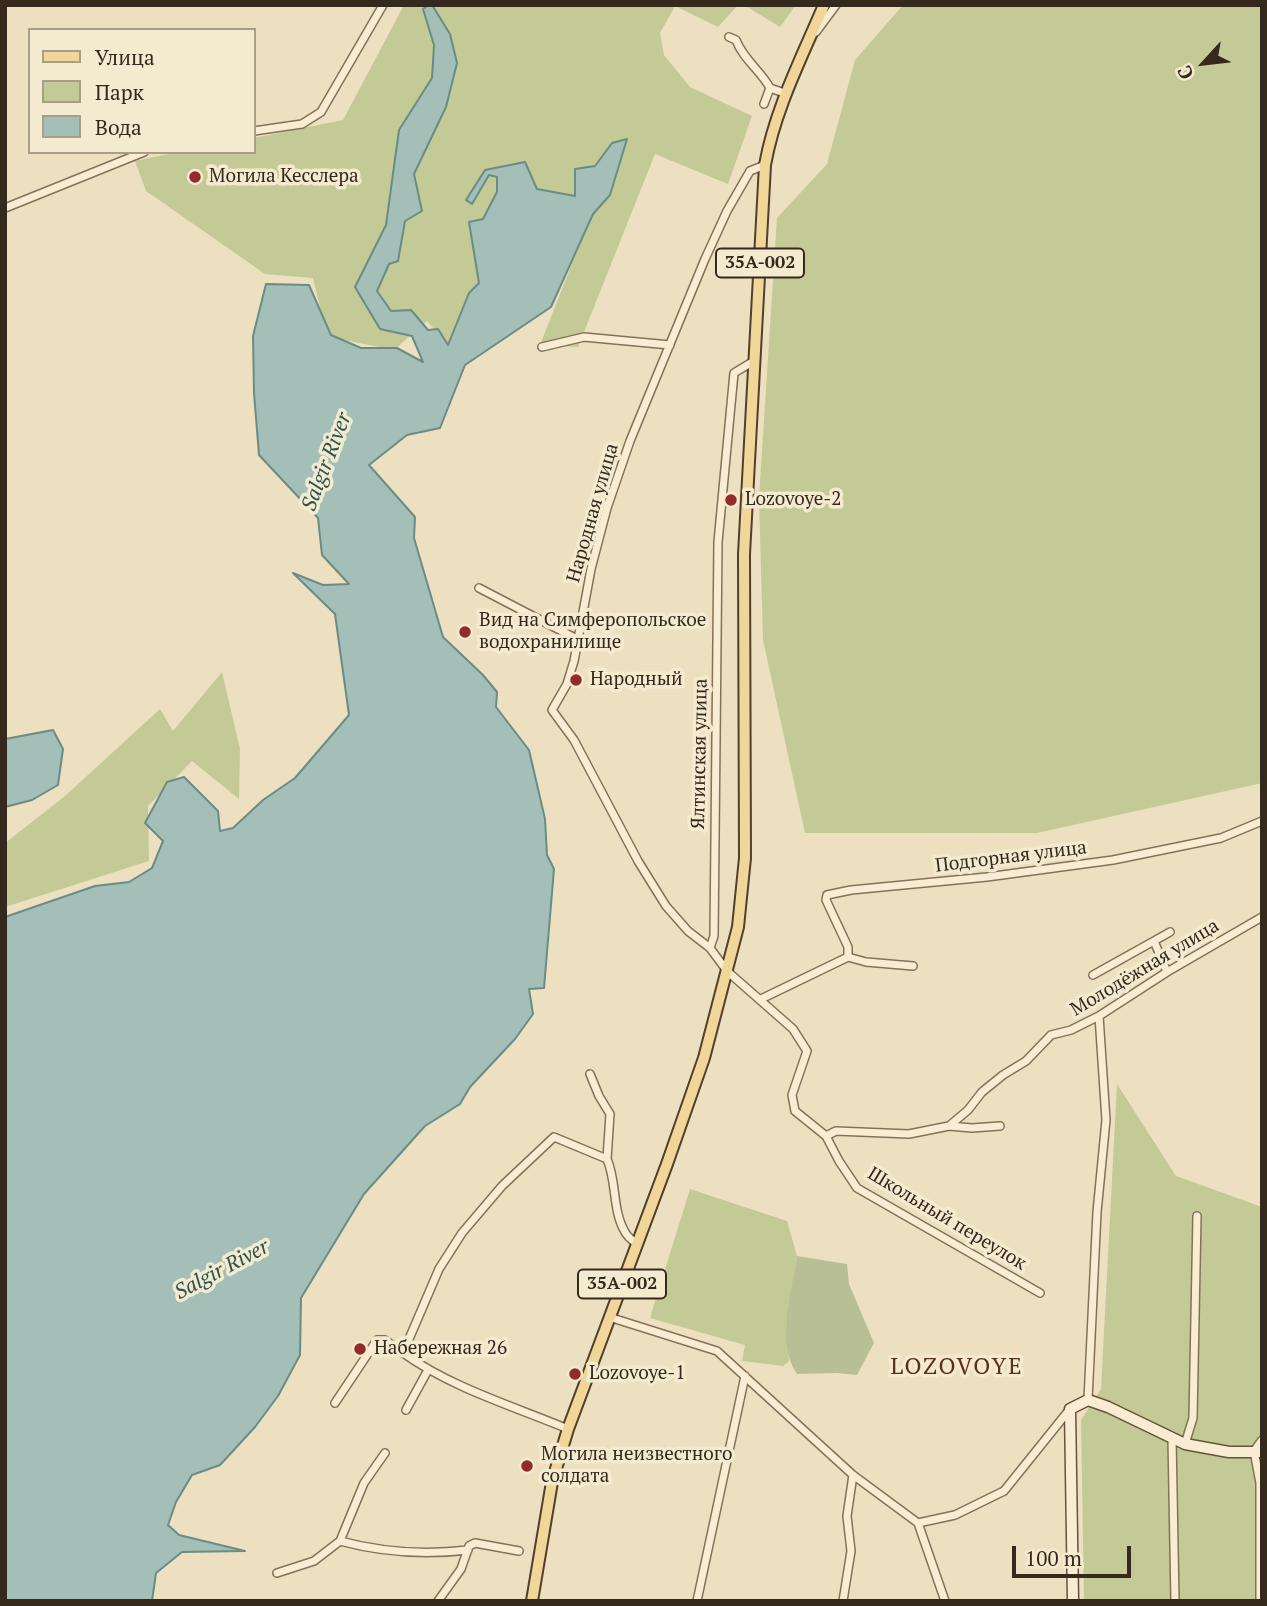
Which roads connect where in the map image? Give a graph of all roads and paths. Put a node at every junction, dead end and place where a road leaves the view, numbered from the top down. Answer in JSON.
{"nodes":[{"id":1,"x":383,"y":5,"type":"edge"},
{"id":2,"x":824,"y":5,"type":"edge"},
{"id":3,"x":836,"y":5,"type":"edge"},
{"id":4,"x":729,"y":37,"type":"dead end"},
{"id":5,"x":809,"y":41,"type":"junction"},
{"id":6,"x":770,"y":88,"type":"junction"},
{"id":7,"x":786,"y":94,"type":"junction"},
{"id":8,"x":764,"y":104,"type":"dead end"},
{"id":9,"x":256,"y":131,"type":"edge"},
{"id":10,"x":139,"y":154,"type":"edge"},
{"id":11,"x":765,"y":165,"type":"junction"},
{"id":12,"x":5,"y":208,"type":"edge"},
{"id":13,"x":670,"y":345,"type":"junction"},
{"id":14,"x":542,"y":347,"type":"dead end"},
{"id":15,"x":754,"y":361,"type":"junction"},
{"id":16,"x":479,"y":588,"type":"dead end"},
{"id":17,"x":578,"y":639,"type":"junction"},
{"id":18,"x":1262,"y":821,"type":"edge"},
{"id":19,"x":1262,"y":917,"type":"edge"},
{"id":20,"x":1170,"y":932,"type":"dead end"},
{"id":21,"x":1154,"y":941,"type":"junction"},
{"id":22,"x":710,"y":948,"type":"junction"},
{"id":23,"x":848,"y":957,"type":"junction"},
{"id":24,"x":913,"y":966,"type":"dead end"},
{"id":25,"x":727,"y":971,"type":"junction"},
{"id":26,"x":1167,"y":972,"type":"junction"},
{"id":27,"x":1093,"y":975,"type":"dead end"},
{"id":28,"x":761,"y":999,"type":"junction"},
{"id":29,"x":1100,"y":1016,"type":"junction"},
{"id":30,"x":590,"y":1074,"type":"dead end"},
{"id":31,"x":792,"y":1103,"type":"joint"},
{"id":32,"x":949,"y":1126,"type":"junction"},
{"id":33,"x":1000,"y":1126,"type":"dead end"},
{"id":34,"x":827,"y":1136,"type":"junction"},
{"id":35,"x":607,"y":1159,"type":"junction"},
{"id":36,"x":1197,"y":1216,"type":"dead end"},
{"id":37,"x":637,"y":1244,"type":"junction"},
{"id":38,"x":1040,"y":1293,"type":"dead end"},
{"id":39,"x":609,"y":1317,"type":"junction"},
{"id":40,"x":403,"y":1353,"type":"junction"},
{"id":41,"x":428,"y":1370,"type":"junction"},
{"id":42,"x":745,"y":1376,"type":"junction"},
{"id":43,"x":1088,"y":1400,"type":"junction"},
{"id":44,"x":335,"y":1403,"type":"dead end"},
{"id":45,"x":406,"y":1409,"type":"dead end"},
{"id":46,"x":1070,"y":1409,"type":"junction"},
{"id":47,"x":568,"y":1429,"type":"junction"},
{"id":48,"x":1172,"y":1438,"type":"junction"},
{"id":49,"x":1262,"y":1440,"type":"edge"},
{"id":50,"x":1185,"y":1444,"type":"junction"},
{"id":51,"x":1258,"y":1452,"type":"edge"},
{"id":52,"x":385,"y":1453,"type":"dead end"},
{"id":53,"x":853,"y":1475,"type":"junction"},
{"id":54,"x":918,"y":1523,"type":"junction"},
{"id":55,"x":340,"y":1541,"type":"junction"},
{"id":56,"x":468,"y":1550,"type":"junction"},
{"id":57,"x":519,"y":1551,"type":"dead end"},
{"id":58,"x":277,"y":1573,"type":"dead end"},
{"id":59,"x":438,"y":1601,"type":"edge"},
{"id":60,"x":532,"y":1601,"type":"edge"},
{"id":61,"x":697,"y":1601,"type":"edge"},
{"id":62,"x":843,"y":1601,"type":"edge"},
{"id":63,"x":945,"y":1601,"type":"edge"},
{"id":64,"x":1073,"y":1601,"type":"edge"},
{"id":65,"x":1175,"y":1601,"type":"edge"},
{"id":66,"x":1260,"y":1601,"type":"edge"}],
"edges":[{"from":1,"to":9,"type":"street"},
{"from":2,"to":5,"type":"main road","number":"35А-002"},
{"from":3,"to":5,"type":"street"},
{"from":4,"to":6,"type":"street"},
{"from":5,"to":7,"type":"main road","number":"35А-002"},
{"from":6,"to":7,"type":"street"},
{"from":6,"to":8,"type":"street"},
{"from":7,"to":11,"type":"main road","number":"35А-002"},
{"from":10,"to":12,"type":"street"},
{"from":11,"to":13,"type":"street","name":"Народная улица"},
{"from":11,"to":15,"type":"main road","number":"35А-002"},
{"from":13,"to":14,"type":"street"},
{"from":13,"to":17,"type":"street","name":"Народная улица"},
{"from":15,"to":22,"type":"street","name":"Ялтинская улица"},
{"from":15,"to":25,"type":"main road","number":"35А-002"},
{"from":16,"to":17,"type":"street"},
{"from":17,"to":22,"type":"street","name":"Народная улица"},
{"from":18,"to":23,"type":"street","name":"Подгорная улица"},
{"from":19,"to":26,"type":"street","name":"Молодёжная улица"},
{"from":20,"to":21,"type":"street"},
{"from":21,"to":26,"type":"street"},
{"from":21,"to":27,"type":"street"},
{"from":22,"to":25,"type":"street","name":"Народная улица"},
{"from":23,"to":24,"type":"street"},
{"from":23,"to":28,"type":"street"},
{"from":25,"to":28,"type":"street","name":"Народная улица"},
{"from":25,"to":37,"type":"main road","number":"35А-002"},
{"from":26,"to":29,"type":"street","name":"Молодёжная улица"},
{"from":28,"to":31,"type":"street","name":"Народная улица"},
{"from":29,"to":32,"type":"street","name":"Молодёжная улица"},
{"from":29,"to":43,"type":"street"},
{"from":30,"to":35,"type":"street"},
{"from":31,"to":34,"type":"street","name":"Школьный переулок"},
{"from":32,"to":33,"type":"street"},
{"from":32,"to":34,"type":"street"},
{"from":34,"to":38,"type":"street","name":"Школьный переулок"},
{"from":35,"to":37,"type":"street"},
{"from":35,"to":40,"type":"street"},
{"from":36,"to":50,"type":"street"},
{"from":37,"to":39,"type":"main road","number":"35А-002"},
{"from":39,"to":42,"type":"street"},
{"from":39,"to":47,"type":"main road","number":"35А-002"},
{"from":40,"to":41,"type":"street"},
{"from":40,"to":44,"type":"street"},
{"from":41,"to":45,"type":"street"},
{"from":41,"to":47,"type":"street"},
{"from":42,"to":53,"type":"street"},
{"from":42,"to":61,"type":"street"},
{"from":43,"to":46,"type":"main road"},
{"from":43,"to":48,"type":"main road"},
{"from":46,"to":54,"type":"street"},
{"from":46,"to":64,"type":"main road"},
{"from":47,"to":60,"type":"main road","number":"35А-002"},
{"from":48,"to":50,"type":"main road"},
{"from":48,"to":65,"type":"street"},
{"from":49,"to":51,"type":"street"},
{"from":50,"to":51,"type":"main road"},
{"from":51,"to":66,"type":"street"},
{"from":52,"to":55,"type":"street"},
{"from":53,"to":54,"type":"street"},
{"from":53,"to":62,"type":"street"},
{"from":54,"to":63,"type":"street"},
{"from":55,"to":56,"type":"street"},
{"from":55,"to":58,"type":"street"},
{"from":56,"to":57,"type":"street"},
{"from":56,"to":59,"type":"street"}]}
